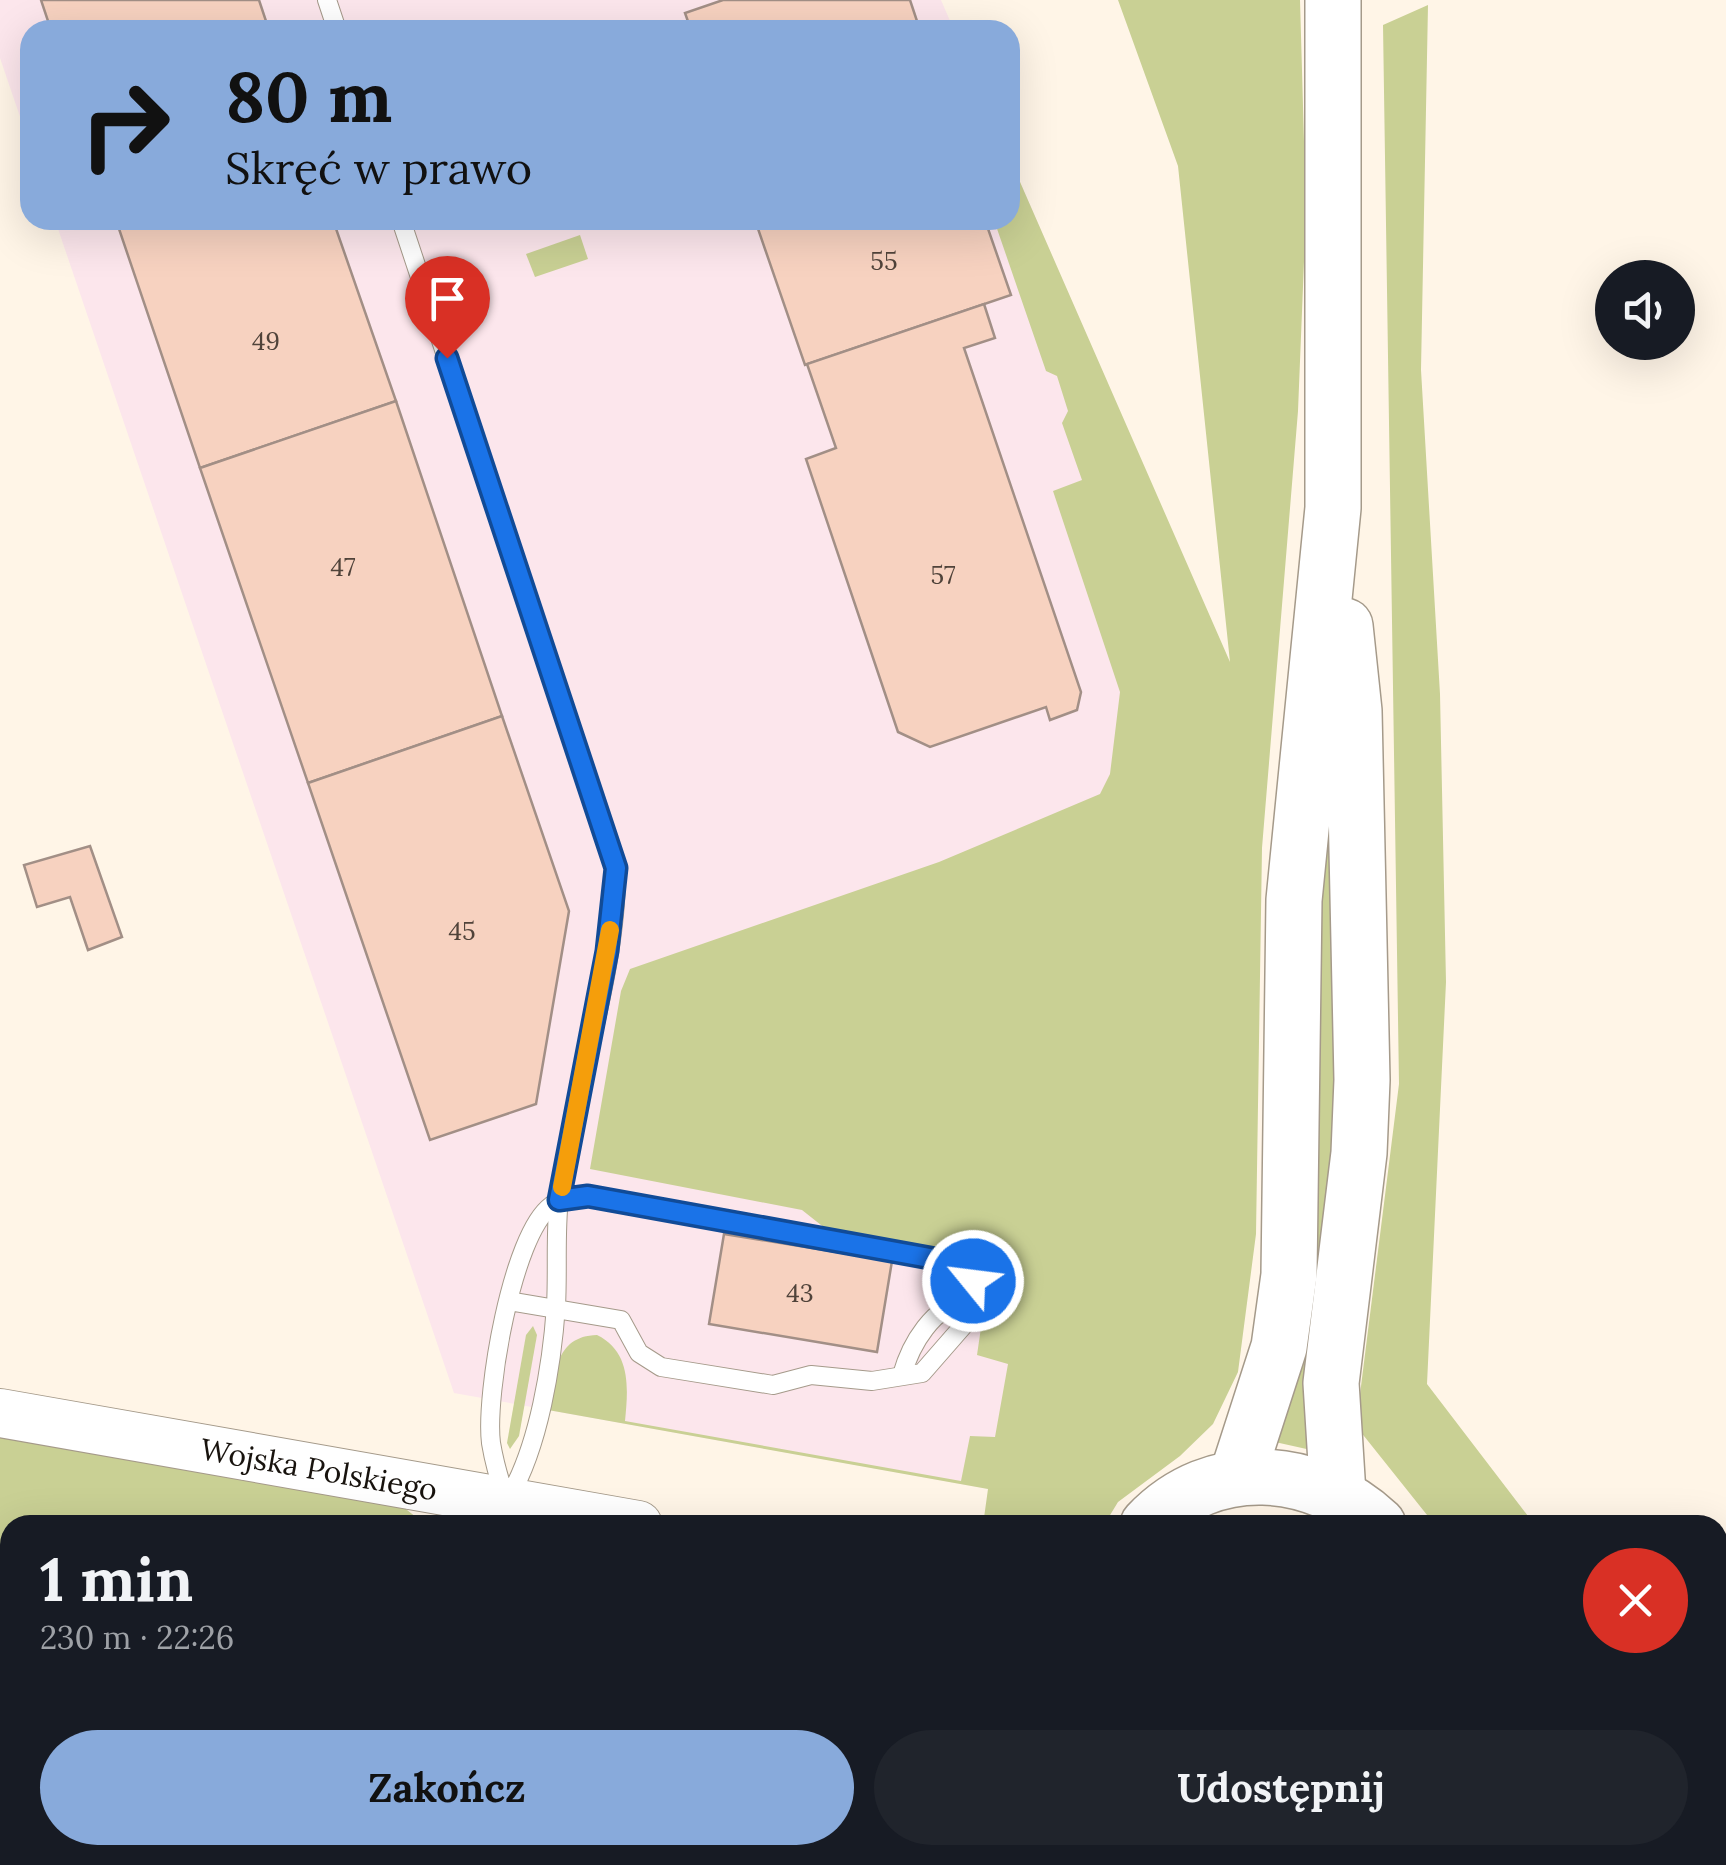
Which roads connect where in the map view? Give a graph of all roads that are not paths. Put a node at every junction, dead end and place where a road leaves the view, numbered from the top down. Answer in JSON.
{"nodes":[{"id":1,"x":1334,"y":0,"type":"edge"},
{"id":2,"x":404,"y":230,"type":"edge"},
{"id":3,"x":1333,"y":508,"type":"junction"},
{"id":4,"x":559,"y":1200,"type":"junction"},
{"id":5,"x":967,"y":1299,"type":"junction"},
{"id":6,"x":509,"y":1301,"type":"junction"},
{"id":7,"x":556,"y":1309,"type":"junction"},
{"id":8,"x":902,"y":1375,"type":"junction"},
{"id":9,"x":0,"y":1413,"type":"edge"},
{"id":10,"x":1237,"y":1477,"type":"junction"},
{"id":11,"x":504,"y":1513,"type":"edge"},
{"id":12,"x":1160,"y":1515,"type":"edge"},
{"id":13,"x":1351,"y":1515,"type":"edge"}],
"edges":[{"from":1,"to":3,"type":"main road"},
{"from":2,"to":4,"type":"lane"},
{"from":3,"to":10,"type":"main road"},
{"from":3,"to":13,"type":"main road"},
{"from":4,"to":5,"type":"lane"},
{"from":4,"to":6,"type":"lane"},
{"from":4,"to":7,"type":"lane"},
{"from":5,"to":8,"type":"lane"},
{"from":5,"to":8,"type":"lane"},
{"from":6,"to":7,"type":"lane"},
{"from":6,"to":11,"type":"lane"},
{"from":7,"to":8,"type":"lane"},
{"from":7,"to":11,"type":"lane"},
{"from":9,"to":11,"type":"street","name":"Wojska Polskiego"},
{"from":10,"to":12,"type":"main road"},
{"from":10,"to":13,"type":"main road"}]}
